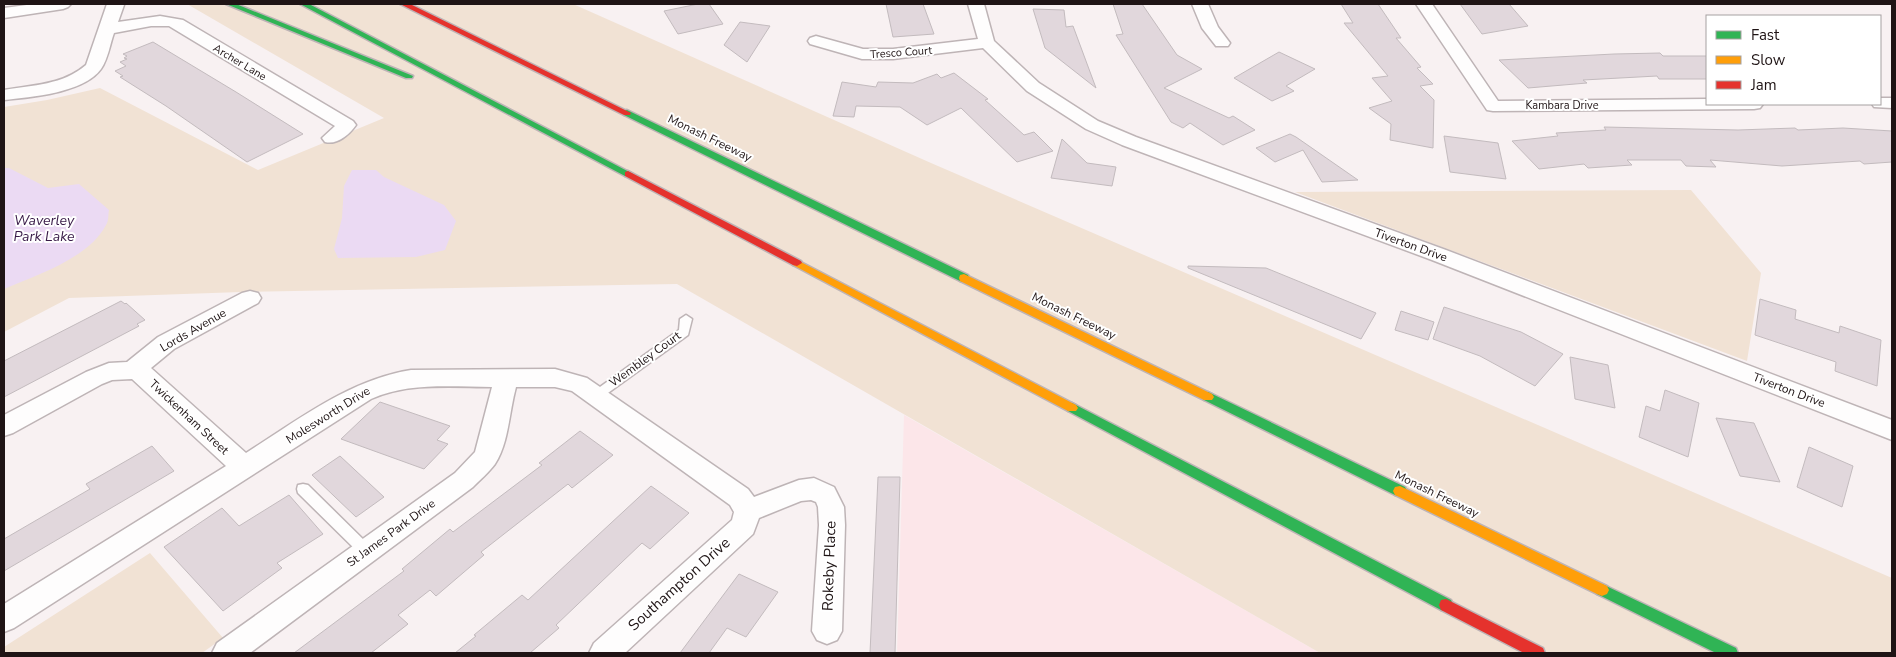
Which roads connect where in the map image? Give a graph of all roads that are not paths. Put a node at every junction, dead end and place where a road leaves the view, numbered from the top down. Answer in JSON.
{"nodes":[{"id":1,"x":63,"y":4,"type":"edge"},
{"id":2,"x":114,"y":4,"type":"edge"},
{"id":3,"x":230,"y":4,"type":"edge"},
{"id":4,"x":304,"y":4,"type":"edge"},
{"id":5,"x":404,"y":4,"type":"edge"},
{"id":6,"x":976,"y":4,"type":"edge"},
{"id":7,"x":1200,"y":4,"type":"edge"},
{"id":8,"x":1424,"y":4,"type":"edge"},
{"id":9,"x":4,"y":13,"type":"edge"},
{"id":10,"x":108,"y":29,"type":"junction"},
{"id":11,"x":816,"y":41,"type":"dead end"},
{"id":12,"x":987,"y":43,"type":"junction"},
{"id":13,"x":1222,"y":44,"type":"dead end"},
{"id":14,"x":423,"y":82,"type":"dead end"},
{"id":15,"x":441,"y":89,"type":"dead end"},
{"id":16,"x":4,"y":95,"type":"edge"},
{"id":17,"x":1706,"y":104,"type":"edge"},
{"id":18,"x":545,"y":130,"type":"junction"},
{"id":19,"x":331,"y":138,"type":"dead end"},
{"id":20,"x":250,"y":298,"type":"dead end"},
{"id":21,"x":686,"y":319,"type":"dead end"},
{"id":22,"x":133,"y":370,"type":"junction"},
{"id":23,"x":507,"y":378,"type":"junction"},
{"id":24,"x":596,"y":395,"type":"junction"},
{"id":25,"x":4,"y":426,"type":"edge"},
{"id":26,"x":1892,"y":430,"type":"edge"},
{"id":27,"x":244,"y":467,"type":"junction"},
{"id":28,"x":303,"y":489,"type":"dead end"},
{"id":29,"x":748,"y":511,"type":"junction"},
{"id":30,"x":366,"y":551,"type":"junction"},
{"id":31,"x":4,"y":619,"type":"edge"},
{"id":32,"x":827,"y":631,"type":"dead end"},
{"id":33,"x":227,"y":653,"type":"edge"},
{"id":34,"x":604,"y":653,"type":"edge"},
{"id":35,"x":1538,"y":653,"type":"edge"},
{"id":36,"x":1731,"y":653,"type":"edge"}],
"edges":[{"from":1,"to":9,"type":"street"},
{"from":2,"to":10,"type":"street"},
{"from":3,"to":14,"type":"highway"},
{"from":4,"to":18,"type":"highway"},
{"from":5,"to":36,"type":"highway","name":"Monash Freeway"},
{"from":6,"to":12,"type":"street","name":"Tiverton Drive"},
{"from":7,"to":13,"type":"street"},
{"from":8,"to":17,"type":"street","name":"Kambara Drive"},
{"from":10,"to":16,"type":"street"},
{"from":10,"to":19,"type":"street","name":"Archer Lane"},
{"from":11,"to":12,"type":"street","name":"Tresco Court"},
{"from":12,"to":26,"type":"street","name":"Tiverton Drive"},
{"from":15,"to":18,"type":"highway"},
{"from":18,"to":35,"type":"highway"},
{"from":20,"to":22,"type":"street","name":"Lords Avenue"},
{"from":21,"to":24,"type":"lane","name":"Wembley Court"},
{"from":22,"to":25,"type":"street"},
{"from":22,"to":27,"type":"street","name":"Twickenham Street"},
{"from":23,"to":24,"type":"street","name":"Molesworth Drive"},
{"from":23,"to":27,"type":"street","name":"Molesworth Drive"},
{"from":23,"to":30,"type":"street","name":"St James Park Drive"},
{"from":24,"to":29,"type":"street","name":"Molesworth Drive"},
{"from":27,"to":31,"type":"street","name":"Molesworth Drive"},
{"from":28,"to":30,"type":"lane"},
{"from":29,"to":32,"type":"street","name":"Rokeby Place"},
{"from":29,"to":34,"type":"street","name":"Southampton Drive"},
{"from":30,"to":33,"type":"street","name":"St James Park Drive"}]}
